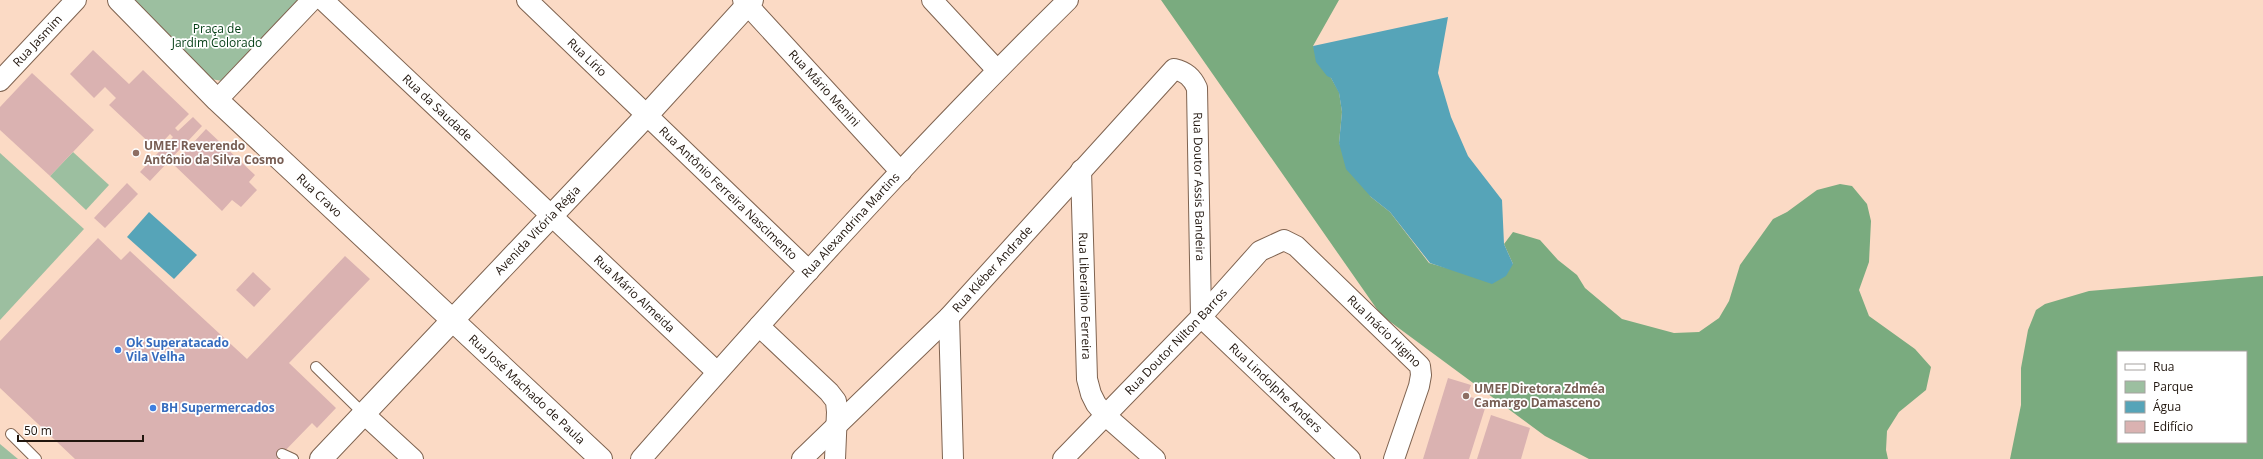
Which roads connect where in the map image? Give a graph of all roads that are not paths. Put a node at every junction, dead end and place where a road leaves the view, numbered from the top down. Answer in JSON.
{"nodes":[{"id":1,"x":76,"y":0,"type":"edge"},
{"id":2,"x":119,"y":0,"type":"edge"},
{"id":3,"x":312,"y":0,"type":"edge"},
{"id":4,"x":323,"y":0,"type":"edge"},
{"id":5,"x":527,"y":0,"type":"edge"},
{"id":6,"x":932,"y":0,"type":"edge"},
{"id":7,"x":1068,"y":0,"type":"edge"},
{"id":8,"x":747,"y":2,"type":"edge"},
{"id":9,"x":1174,"y":69,"type":"joint"},
{"id":10,"x":997,"y":70,"type":"junction"},
{"id":11,"x":0,"y":81,"type":"edge"},
{"id":12,"x":217,"y":100,"type":"junction"},
{"id":13,"x":647,"y":115,"type":"junction"},
{"id":14,"x":1081,"y":170,"type":"junction"},
{"id":15,"x":901,"y":172,"type":"junction"},
{"id":16,"x":551,"y":214,"type":"junction"},
{"id":17,"x":1296,"y":246,"type":"joint"},
{"id":18,"x":809,"y":271,"type":"junction"},
{"id":19,"x":949,"y":317,"type":"junction"},
{"id":20,"x":1202,"y":317,"type":"junction"},
{"id":21,"x":454,"y":320,"type":"junction"},
{"id":22,"x":759,"y":326,"type":"junction"},
{"id":23,"x":316,"y":367,"type":"dead end"},
{"id":24,"x":717,"y":372,"type":"junction"},
{"id":25,"x":364,"y":414,"type":"junction"},
{"id":26,"x":1106,"y":416,"type":"junction"},
{"id":27,"x":836,"y":424,"type":"junction"},
{"id":28,"x":11,"y":434,"type":"dead end"},
{"id":29,"x":282,"y":454,"type":"dead end"},
{"id":30,"x":36,"y":459,"type":"edge"},
{"id":31,"x":293,"y":459,"type":"edge"},
{"id":32,"x":321,"y":459,"type":"edge"},
{"id":33,"x":413,"y":459,"type":"edge"},
{"id":34,"x":601,"y":459,"type":"edge"},
{"id":35,"x":641,"y":459,"type":"edge"},
{"id":36,"x":802,"y":459,"type":"edge"},
{"id":37,"x":835,"y":459,"type":"edge"},
{"id":38,"x":953,"y":459,"type":"edge"},
{"id":39,"x":1063,"y":459,"type":"edge"},
{"id":40,"x":1155,"y":459,"type":"edge"},
{"id":41,"x":1350,"y":459,"type":"edge"},
{"id":42,"x":1394,"y":459,"type":"edge"}],
"edges":[{"from":1,"to":11,"type":"street","name":"Rua Jasmim"},
{"from":2,"to":12,"type":"street","name":"Rua Cravo"},
{"from":3,"to":12,"type":"street"},
{"from":4,"to":16,"type":"street","name":"Rua da Saudade"},
{"from":5,"to":13,"type":"street","name":"Rua Lírio"},
{"from":6,"to":10,"type":"street"},
{"from":7,"to":10,"type":"street","name":"Rua Alexandrina Martins"},
{"from":8,"to":13,"type":"street","name":"Avenida Vitória Régia"},
{"from":8,"to":15,"type":"street","name":"Rua Mário Menini"},
{"from":9,"to":14,"type":"street","name":"Rua Kléber Andrade"},
{"from":9,"to":20,"type":"street","name":"Rua Doutor Assis Bandeira"},
{"from":10,"to":15,"type":"street","name":"Rua Alexandrina Martins"},
{"from":12,"to":21,"type":"street","name":"Rua Cravo"},
{"from":13,"to":16,"type":"street","name":"Avenida Vitória Régia"},
{"from":13,"to":18,"type":"street","name":"Rua Antônio Ferreira Nascimento"},
{"from":14,"to":19,"type":"street","name":"Rua Kléber Andrade"},
{"from":14,"to":26,"type":"street","name":"Rua Liberalino Ferreira"},
{"from":15,"to":18,"type":"street","name":"Rua Alexandrina Martins"},
{"from":16,"to":21,"type":"street","name":"Avenida Vitória Régia"},
{"from":16,"to":24,"type":"street","name":"Rua Mário Almeida"},
{"from":17,"to":20,"type":"street","name":"Rua Doutor Nilton Barros"},
{"from":17,"to":42,"type":"street","name":"Rua Inácio Higino"},
{"from":18,"to":22,"type":"street","name":"Rua Alexandrina Martins"},
{"from":19,"to":27,"type":"street","name":"Rua Kléber Andrade"},
{"from":19,"to":38,"type":"street"},
{"from":20,"to":26,"type":"street","name":"Rua Doutor Nilton Barros"},
{"from":20,"to":41,"type":"street","name":"Rua Lindolphe Anders"},
{"from":21,"to":25,"type":"street","name":"Avenida Vitória Régia"},
{"from":21,"to":34,"type":"street","name":"Rua José Machado de Paula"},
{"from":22,"to":24,"type":"street","name":"Rua Alexandrina Martins"},
{"from":22,"to":27,"type":"street"},
{"from":23,"to":25,"type":"lane"},
{"from":24,"to":35,"type":"street","name":"Rua Alexandrina Martins"},
{"from":25,"to":32,"type":"street","name":"Avenida Vitória Régia"},
{"from":25,"to":33,"type":"street"},
{"from":26,"to":39,"type":"street","name":"Rua Doutor Nilton Barros"},
{"from":26,"to":40,"type":"street","name":"Rua Liberalino Ferreira"},
{"from":27,"to":36,"type":"street","name":"Rua Kléber Andrade"},
{"from":27,"to":37,"type":"street"},
{"from":28,"to":30,"type":"lane"},
{"from":29,"to":31,"type":"lane"}]}
